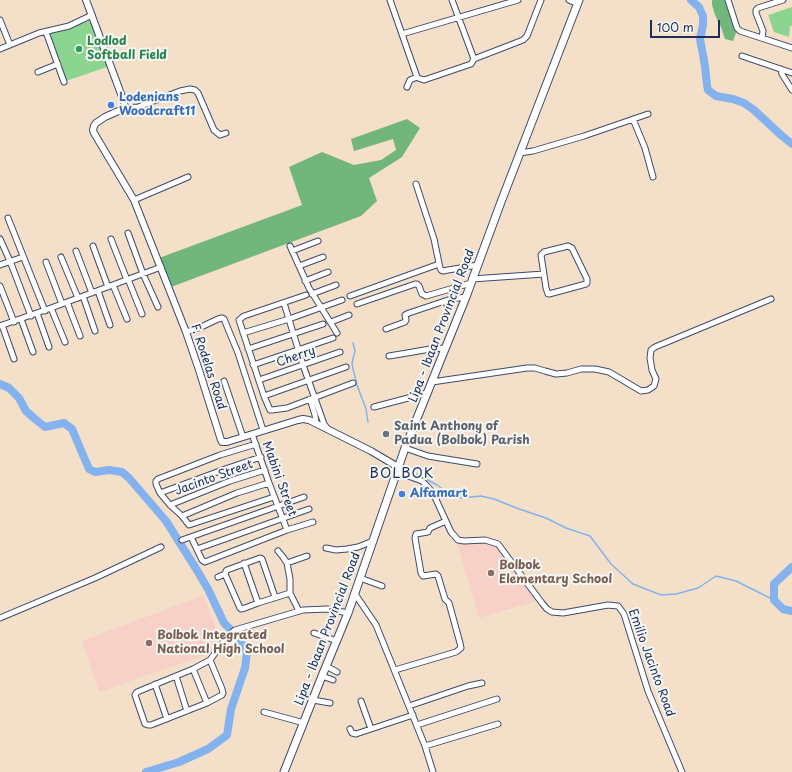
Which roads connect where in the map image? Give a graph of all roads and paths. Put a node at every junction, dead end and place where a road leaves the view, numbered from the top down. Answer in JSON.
{"nodes":[{"id":1,"x":86,"y":0,"type":"edge"},
{"id":2,"x":390,"y":0,"type":"edge"},
{"id":3,"x":452,"y":0,"type":"edge"},
{"id":4,"x":518,"y":0,"type":"edge"},
{"id":5,"x":541,"y":0,"type":"edge"},
{"id":6,"x":569,"y":0,"type":"edge"},
{"id":7,"x":728,"y":0,"type":"edge"},
{"id":8,"x":783,"y":0,"type":"edge"},
{"id":9,"x":579,"y":2,"type":"edge"},
{"id":10,"x":92,"y":16,"type":"junction"},
{"id":11,"x":459,"y":17,"type":"junction"},
{"id":12,"x":0,"y":20,"type":"edge"},
{"id":13,"x":46,"y":32,"type":"junction"},
{"id":14,"x":402,"y":34,"type":"junction"},
{"id":15,"x":762,"y":38,"type":"junction"},
{"id":16,"x":10,"y":45,"type":"junction"},
{"id":17,"x":792,"y":48,"type":"edge"},
{"id":18,"x":0,"y":49,"type":"edge"},
{"id":19,"x":742,"y":56,"type":"dead end"},
{"id":20,"x":474,"y":59,"type":"junction"},
{"id":21,"x":58,"y":64,"type":"junction"},
{"id":22,"x":781,"y":69,"type":"junction"},
{"id":23,"x":38,"y":72,"type":"dead end"},
{"id":24,"x":792,"y":73,"type":"edge"},
{"id":25,"x":417,"y":76,"type":"junction"},
{"id":26,"x":64,"y":82,"type":"dead end"},
{"id":27,"x":407,"y":87,"type":"dead end"},
{"id":28,"x":792,"y":90,"type":"edge"},
{"id":29,"x":125,"y":108,"type":"junction"},
{"id":30,"x":648,"y":114,"type":"dead end"},
{"id":31,"x":633,"y":119,"type":"junction"},
{"id":32,"x":226,"y":133,"type":"dead end"},
{"id":33,"x":519,"y":153,"type":"junction"},
{"id":34,"x":188,"y":177,"type":"dead end"},
{"id":35,"x":654,"y":177,"type":"dead end"},
{"id":36,"x":416,"y":184,"type":"dead end"},
{"id":37,"x":134,"y":200,"type":"junction"},
{"id":38,"x":8,"y":218,"type":"dead end"},
{"id":39,"x":128,"y":233,"type":"dead end"},
{"id":40,"x":0,"y":239,"type":"edge"},
{"id":41,"x":112,"y":239,"type":"dead end"},
{"id":42,"x":318,"y":241,"type":"dead end"},
{"id":43,"x":93,"y":246,"type":"dead end"},
{"id":44,"x":76,"y":251,"type":"dead end"},
{"id":45,"x":23,"y":257,"type":"junction"},
{"id":46,"x":61,"y":257,"type":"dead end"},
{"id":47,"x":323,"y":257,"type":"dead end"},
{"id":48,"x":10,"y":261,"type":"junction"},
{"id":49,"x":46,"y":262,"type":"dead end"},
{"id":50,"x":439,"y":264,"type":"junction"},
{"id":51,"x":0,"y":265,"type":"edge"},
{"id":52,"x":478,"y":265,"type":"junction"},
{"id":53,"x":299,"y":266,"type":"junction"},
{"id":54,"x":161,"y":267,"type":"junction"},
{"id":55,"x":328,"y":272,"type":"dead end"},
{"id":56,"x":143,"y":274,"type":"junction"},
{"id":57,"x":544,"y":274,"type":"junction"},
{"id":58,"x":128,"y":279,"type":"junction"},
{"id":59,"x":305,"y":281,"type":"junction"},
{"id":60,"x":472,"y":281,"type":"junction"},
{"id":61,"x":336,"y":285,"type":"dead end"},
{"id":62,"x":0,"y":286,"type":"edge"},
{"id":63,"x":111,"y":286,"type":"junction"},
{"id":64,"x":98,"y":291,"type":"junction"},
{"id":65,"x":92,"y":293,"type":"junction"},
{"id":66,"x":309,"y":294,"type":"junction"},
{"id":67,"x":350,"y":296,"type":"dead end"},
{"id":68,"x":80,"y":297,"type":"junction"},
{"id":69,"x":466,"y":297,"type":"junction"},
{"id":70,"x":771,"y":299,"type":"dead end"},
{"id":71,"x":342,"y":300,"type":"dead end"},
{"id":72,"x":65,"y":303,"type":"junction"},
{"id":73,"x":284,"y":303,"type":"junction"},
{"id":74,"x":357,"y":304,"type":"dead end"},
{"id":75,"x":158,"y":307,"type":"dead end"},
{"id":76,"x":321,"y":307,"type":"junction"},
{"id":77,"x":51,"y":308,"type":"junction"},
{"id":78,"x":45,"y":311,"type":"junction"},
{"id":79,"x":37,"y":313,"type":"junction"},
{"id":80,"x":142,"y":314,"type":"dead end"},
{"id":81,"x":349,"y":315,"type":"dead end"},
{"id":82,"x":31,"y":316,"type":"junction"},
{"id":83,"x":21,"y":319,"type":"junction"},
{"id":84,"x":127,"y":319,"type":"dead end"},
{"id":85,"x":289,"y":319,"type":"junction"},
{"id":86,"x":14,"y":322,"type":"junction"},
{"id":87,"x":331,"y":322,"type":"junction"},
{"id":88,"x":324,"y":324,"type":"dead end"},
{"id":89,"x":110,"y":325,"type":"dead end"},
{"id":90,"x":1,"y":326,"type":"edge"},
{"id":91,"x":386,"y":329,"type":"dead end"},
{"id":92,"x":95,"y":331,"type":"dead end"},
{"id":93,"x":186,"y":332,"type":"junction"},
{"id":94,"x":243,"y":333,"type":"junction"},
{"id":95,"x":337,"y":333,"type":"dead end"},
{"id":96,"x":294,"y":334,"type":"junction"},
{"id":97,"x":80,"y":336,"type":"dead end"},
{"id":98,"x":333,"y":338,"type":"dead end"},
{"id":99,"x":65,"y":342,"type":"dead end"},
{"id":100,"x":49,"y":347,"type":"dead end"},
{"id":101,"x":445,"y":348,"type":"junction"},
{"id":102,"x":248,"y":349,"type":"junction"},
{"id":103,"x":298,"y":350,"type":"junction"},
{"id":104,"x":33,"y":352,"type":"dead end"},
{"id":105,"x":340,"y":352,"type":"dead end"},
{"id":106,"x":389,"y":356,"type":"dead end"},
{"id":107,"x":14,"y":359,"type":"dead end"},
{"id":108,"x":253,"y":365,"type":"junction"},
{"id":109,"x":303,"y":365,"type":"junction"},
{"id":110,"x":346,"y":367,"type":"dead end"},
{"id":111,"x":259,"y":380,"type":"junction"},
{"id":112,"x":308,"y":380,"type":"junction"},
{"id":113,"x":224,"y":381,"type":"dead end"},
{"id":114,"x":432,"y":382,"type":"junction"},
{"id":115,"x":353,"y":383,"type":"dead end"},
{"id":116,"x":427,"y":394,"type":"junction"},
{"id":117,"x":264,"y":396,"type":"junction"},
{"id":118,"x":312,"y":398,"type":"junction"},
{"id":119,"x":374,"y":407,"type":"dead end"},
{"id":120,"x":316,"y":423,"type":"junction"},
{"id":121,"x":326,"y":428,"type":"junction"},
{"id":122,"x":263,"y":430,"type":"junction"},
{"id":123,"x":252,"y":434,"type":"junction"},
{"id":124,"x":243,"y":437,"type":"junction"},
{"id":125,"x":256,"y":444,"type":"junction"},
{"id":126,"x":405,"y":448,"type":"junction"},
{"id":127,"x":261,"y":457,"type":"junction"},
{"id":128,"x":477,"y":464,"type":"dead end"},
{"id":129,"x":398,"y":469,"type":"junction"},
{"id":130,"x":264,"y":470,"type":"junction"},
{"id":131,"x":268,"y":483,"type":"junction"},
{"id":132,"x":160,"y":493,"type":"junction"},
{"id":133,"x":274,"y":497,"type":"junction"},
{"id":134,"x":304,"y":497,"type":"dead end"},
{"id":135,"x":170,"y":505,"type":"junction"},
{"id":136,"x":278,"y":506,"type":"junction"},
{"id":137,"x":309,"y":509,"type":"dead end"},
{"id":138,"x":182,"y":516,"type":"junction"},
{"id":139,"x":283,"y":518,"type":"junction"},
{"id":140,"x":446,"y":521,"type":"junction"},
{"id":141,"x":313,"y":522,"type":"dead end"},
{"id":142,"x":287,"y":530,"type":"junction"},
{"id":143,"x":191,"y":537,"type":"junction"},
{"id":144,"x":182,"y":540,"type":"dead end"},
{"id":145,"x":373,"y":541,"type":"junction"},
{"id":146,"x":161,"y":547,"type":"dead end"},
{"id":147,"x":326,"y":548,"type":"dead end"},
{"id":148,"x":197,"y":549,"type":"junction"},
{"id":149,"x":278,"y":551,"type":"dead end"},
{"id":150,"x":307,"y":556,"type":"dead end"},
{"id":151,"x":244,"y":563,"type":"junction"},
{"id":152,"x":286,"y":563,"type":"junction"},
{"id":153,"x":225,"y":574,"type":"junction"},
{"id":154,"x":218,"y":577,"type":"dead end"},
{"id":155,"x":360,"y":578,"type":"junction"},
{"id":156,"x":382,"y":586,"type":"dead end"},
{"id":157,"x":290,"y":593,"type":"junction"},
{"id":158,"x":355,"y":594,"type":"junction"},
{"id":159,"x":275,"y":597,"type":"junction"},
{"id":160,"x":258,"y":603,"type":"junction"},
{"id":161,"x":299,"y":611,"type":"junction"},
{"id":162,"x":348,"y":613,"type":"junction"},
{"id":163,"x":0,"y":618,"type":"edge"},
{"id":164,"x":314,"y":633,"type":"dead end"},
{"id":165,"x":337,"y":641,"type":"junction"},
{"id":166,"x":210,"y":660,"type":"junction"},
{"id":167,"x":326,"y":666,"type":"junction"},
{"id":168,"x":193,"y":669,"type":"junction"},
{"id":169,"x":395,"y":670,"type":"junction"},
{"id":170,"x":337,"y":672,"type":"dead end"},
{"id":171,"x":176,"y":676,"type":"junction"},
{"id":172,"x":322,"y":676,"type":"junction"},
{"id":173,"x":333,"y":680,"type":"dead end"},
{"id":174,"x":482,"y":683,"type":"dead end"},
{"id":175,"x":155,"y":684,"type":"junction"},
{"id":176,"x":497,"y":699,"type":"dead end"},
{"id":177,"x":313,"y":700,"type":"junction"},
{"id":178,"x":361,"y":701,"type":"dead end"},
{"id":179,"x":207,"y":703,"type":"junction"},
{"id":180,"x":330,"y":703,"type":"dead end"},
{"id":181,"x":409,"y":706,"type":"junction"},
{"id":182,"x":187,"y":711,"type":"junction"},
{"id":183,"x":264,"y":712,"type":"dead end"},
{"id":184,"x":413,"y":715,"type":"junction"},
{"id":185,"x":167,"y":719,"type":"junction"},
{"id":186,"x":304,"y":724,"type":"junction"},
{"id":187,"x":498,"y":724,"type":"dead end"},
{"id":188,"x":417,"y":725,"type":"junction"},
{"id":189,"x":350,"y":729,"type":"dead end"},
{"id":190,"x":371,"y":729,"type":"junction"},
{"id":191,"x":425,"y":746,"type":"junction"},
{"id":192,"x":284,"y":772,"type":"edge"},
{"id":193,"x":433,"y":772,"type":"edge"},
{"id":194,"x":682,"y":772,"type":"edge"}],
"edges":[{"from":1,"to":10,"type":"street"},
{"from":2,"to":14,"type":"street"},
{"from":3,"to":11,"type":"street"},
{"from":4,"to":11,"type":"street"},
{"from":5,"to":20,"type":"street"},
{"from":6,"to":9,"type":"street"},
{"from":7,"to":15,"type":"street"},
{"from":8,"to":15,"type":"street"},
{"from":9,"to":33,"type":"main road","name":"Lipa - Ibaan Provincial Road"},
{"from":10,"to":13,"type":"street"},
{"from":10,"to":29,"type":"street"},
{"from":11,"to":14,"type":"street"},
{"from":11,"to":20,"type":"street"},
{"from":12,"to":16,"type":"street"},
{"from":13,"to":16,"type":"street"},
{"from":13,"to":21,"type":"street"},
{"from":14,"to":25,"type":"street"},
{"from":15,"to":17,"type":"street"},
{"from":16,"to":18,"type":"street"},
{"from":19,"to":22,"type":"street"},
{"from":20,"to":25,"type":"street"},
{"from":21,"to":23,"type":"street"},
{"from":21,"to":26,"type":"street"},
{"from":22,"to":24,"type":"street"},
{"from":22,"to":28,"type":"street"},
{"from":25,"to":27,"type":"street"},
{"from":29,"to":32,"type":"street"},
{"from":29,"to":37,"type":"street","name":"F. Rodelas Road"},
{"from":30,"to":31,"type":"street"},
{"from":31,"to":33,"type":"street"},
{"from":31,"to":35,"type":"street"},
{"from":33,"to":52,"type":"main road","name":"Lipa - Ibaan Provincial Road"},
{"from":34,"to":37,"type":"street"},
{"from":36,"to":50,"type":"street"},
{"from":37,"to":54,"type":"street","name":"F. Rodelas Road"},
{"from":38,"to":45,"type":"street"},
{"from":39,"to":56,"type":"street"},
{"from":40,"to":48,"type":"street"},
{"from":41,"to":58,"type":"street"},
{"from":42,"to":53,"type":"street"},
{"from":43,"to":63,"type":"street"},
{"from":44,"to":65,"type":"street"},
{"from":45,"to":48,"type":"street"},
{"from":45,"to":78,"type":"street"},
{"from":46,"to":68,"type":"street"},
{"from":47,"to":53,"type":"street"},
{"from":48,"to":51,"type":"street"},
{"from":48,"to":82,"type":"street"},
{"from":49,"to":72,"type":"street"},
{"from":50,"to":52,"type":"street"},
{"from":50,"to":67,"type":"street"},
{"from":52,"to":60,"type":"main road","name":"Lipa - Ibaan Provincial Road"},
{"from":53,"to":59,"type":"street"},
{"from":54,"to":56,"type":"street"},
{"from":54,"to":93,"type":"street","name":"F. Rodelas Road"},
{"from":55,"to":59,"type":"street"},
{"from":56,"to":58,"type":"street"},
{"from":56,"to":75,"type":"street"},
{"from":57,"to":57,"type":"street"},
{"from":57,"to":60,"type":"street"},
{"from":58,"to":63,"type":"street"},
{"from":58,"to":80,"type":"street"},
{"from":59,"to":66,"type":"street"},
{"from":60,"to":69,"type":"main road","name":"Lipa - Ibaan Provincial Road"},
{"from":60,"to":74,"type":"street"},
{"from":61,"to":66,"type":"street"},
{"from":62,"to":86,"type":"street"},
{"from":63,"to":64,"type":"street"},
{"from":63,"to":84,"type":"street"},
{"from":64,"to":65,"type":"street"},
{"from":64,"to":89,"type":"street"},
{"from":65,"to":68,"type":"street"},
{"from":66,"to":73,"type":"street"},
{"from":66,"to":76,"type":"street"},
{"from":68,"to":72,"type":"street"},
{"from":68,"to":92,"type":"street"},
{"from":69,"to":91,"type":"street"},
{"from":69,"to":101,"type":"main road","name":"Lipa - Ibaan Provincial Road"},
{"from":70,"to":114,"type":"street"},
{"from":71,"to":76,"type":"street"},
{"from":72,"to":77,"type":"street"},
{"from":72,"to":97,"type":"street"},
{"from":73,"to":85,"type":"street"},
{"from":73,"to":94,"type":"street"},
{"from":76,"to":85,"type":"street"},
{"from":76,"to":87,"type":"street"},
{"from":77,"to":78,"type":"street"},
{"from":77,"to":99,"type":"street"},
{"from":78,"to":79,"type":"street"},
{"from":79,"to":82,"type":"street"},
{"from":79,"to":100,"type":"street"},
{"from":81,"to":87,"type":"street"},
{"from":82,"to":83,"type":"street"},
{"from":83,"to":86,"type":"street"},
{"from":83,"to":104,"type":"street"},
{"from":85,"to":94,"type":"street"},
{"from":85,"to":96,"type":"street"},
{"from":86,"to":90,"type":"street"},
{"from":87,"to":95,"type":"street"},
{"from":88,"to":96,"type":"street"},
{"from":90,"to":107,"type":"street"},
{"from":93,"to":122,"type":"street"},
{"from":93,"to":124,"type":"street","name":"F. Rodelas Road"},
{"from":94,"to":102,"type":"street"},
{"from":96,"to":102,"type":"street"},
{"from":96,"to":103,"type":"street"},
{"from":98,"to":103,"type":"street"},
{"from":101,"to":106,"type":"street"},
{"from":101,"to":114,"type":"main road","name":"Lipa - Ibaan Provincial Road"},
{"from":102,"to":108,"type":"street"},
{"from":103,"to":108,"type":"street"},
{"from":103,"to":109,"type":"street"},
{"from":105,"to":109,"type":"street","name":"Cherry"},
{"from":108,"to":111,"type":"street"},
{"from":109,"to":111,"type":"street","name":"Cherry"},
{"from":109,"to":112,"type":"street"},
{"from":110,"to":112,"type":"street"},
{"from":111,"to":117,"type":"street"},
{"from":112,"to":117,"type":"street"},
{"from":112,"to":118,"type":"street"},
{"from":113,"to":124,"type":"street"},
{"from":114,"to":116,"type":"main road","name":"Lipa - Ibaan Provincial Road"},
{"from":115,"to":118,"type":"street"},
{"from":116,"to":119,"type":"street"},
{"from":116,"to":126,"type":"main road","name":"Lipa - Ibaan Provincial Road"},
{"from":117,"to":118,"type":"street"},
{"from":118,"to":120,"type":"street"},
{"from":118,"to":121,"type":"street"},
{"from":120,"to":121,"type":"street","name":"F. Rodelas Road"},
{"from":120,"to":122,"type":"street","name":"F. Rodelas Road"},
{"from":121,"to":129,"type":"street","name":"F. Rodelas Road"},
{"from":122,"to":123,"type":"street","name":"F. Rodelas Road"},
{"from":123,"to":124,"type":"street","name":"F. Rodelas Road"},
{"from":123,"to":125,"type":"street","name":"Mabini Street"},
{"from":125,"to":127,"type":"street","name":"Mabini Street"},
{"from":125,"to":132,"type":"street"},
{"from":126,"to":128,"type":"street"},
{"from":126,"to":129,"type":"main road","name":"Lipa - Ibaan Provincial Road"},
{"from":127,"to":130,"type":"street","name":"Mabini Street"},
{"from":127,"to":132,"type":"street"},
{"from":129,"to":140,"type":"street"},
{"from":129,"to":145,"type":"main road","name":"Lipa - Ibaan Provincial Road"},
{"from":130,"to":131,"type":"street","name":"Mabini Street"},
{"from":130,"to":135,"type":"street","name":"Jacinto Street"},
{"from":131,"to":133,"type":"street","name":"Mabini Street"},
{"from":131,"to":138,"type":"street"},
{"from":132,"to":135,"type":"street"},
{"from":133,"to":136,"type":"street","name":"Mabini Street"},
{"from":133,"to":138,"type":"street"},
{"from":134,"to":136,"type":"street"},
{"from":135,"to":138,"type":"street"},
{"from":136,"to":139,"type":"street","name":"Mabini Street"},
{"from":136,"to":143,"type":"street"},
{"from":137,"to":139,"type":"street"},
{"from":139,"to":142,"type":"street","name":"Mabini Street"},
{"from":139,"to":148,"type":"street"},
{"from":140,"to":169,"type":"street"},
{"from":140,"to":194,"type":"street","name":"Emilio Jacinto Road"},
{"from":141,"to":142,"type":"street"},
{"from":142,"to":148,"type":"street"},
{"from":143,"to":144,"type":"street"},
{"from":143,"to":148,"type":"street"},
{"from":145,"to":147,"type":"street"},
{"from":145,"to":155,"type":"main road","name":"Lipa - Ibaan Provincial Road"},
{"from":146,"to":163,"type":"street"},
{"from":149,"to":152,"type":"street"},
{"from":150,"to":152,"type":"street"},
{"from":151,"to":153,"type":"street"},
{"from":151,"to":159,"type":"street"},
{"from":151,"to":160,"type":"street"},
{"from":152,"to":157,"type":"street"},
{"from":153,"to":154,"type":"street"},
{"from":153,"to":160,"type":"street"},
{"from":155,"to":156,"type":"street"},
{"from":155,"to":158,"type":"main road","name":"Lipa - Ibaan Provincial Road"},
{"from":157,"to":159,"type":"street"},
{"from":157,"to":161,"type":"street"},
{"from":158,"to":162,"type":"main road","name":"Lipa - Ibaan Provincial Road"},
{"from":158,"to":169,"type":"street"},
{"from":159,"to":160,"type":"street"},
{"from":161,"to":162,"type":"street"},
{"from":161,"to":166,"type":"street"},
{"from":162,"to":165,"type":"main road","name":"Lipa - Ibaan Provincial Road"},
{"from":164,"to":165,"type":"street"},
{"from":165,"to":167,"type":"main road","name":"Lipa - Ibaan Provincial Road"},
{"from":166,"to":168,"type":"street"},
{"from":166,"to":179,"type":"street"},
{"from":167,"to":170,"type":"street"},
{"from":167,"to":172,"type":"main road","name":"Lipa - Ibaan Provincial Road"},
{"from":168,"to":171,"type":"street"},
{"from":168,"to":179,"type":"street"},
{"from":169,"to":181,"type":"street"},
{"from":171,"to":175,"type":"street"},
{"from":171,"to":182,"type":"street"},
{"from":172,"to":173,"type":"street"},
{"from":172,"to":177,"type":"main road","name":"Lipa - Ibaan Provincial Road"},
{"from":174,"to":181,"type":"street"},
{"from":175,"to":185,"type":"street"},
{"from":175,"to":185,"type":"street"},
{"from":176,"to":188,"type":"street"},
{"from":177,"to":180,"type":"street"},
{"from":177,"to":186,"type":"main road","name":"Lipa - Ibaan Provincial Road"},
{"from":178,"to":190,"type":"street"},
{"from":179,"to":182,"type":"street"},
{"from":181,"to":184,"type":"street"},
{"from":182,"to":185,"type":"street"},
{"from":183,"to":186,"type":"street"},
{"from":184,"to":188,"type":"street"},
{"from":184,"to":190,"type":"street"},
{"from":186,"to":192,"type":"main road","name":"Lipa - Ibaan Provincial Road"},
{"from":187,"to":191,"type":"street"},
{"from":188,"to":191,"type":"street"},
{"from":189,"to":190,"type":"street"},
{"from":191,"to":193,"type":"street"}]}
